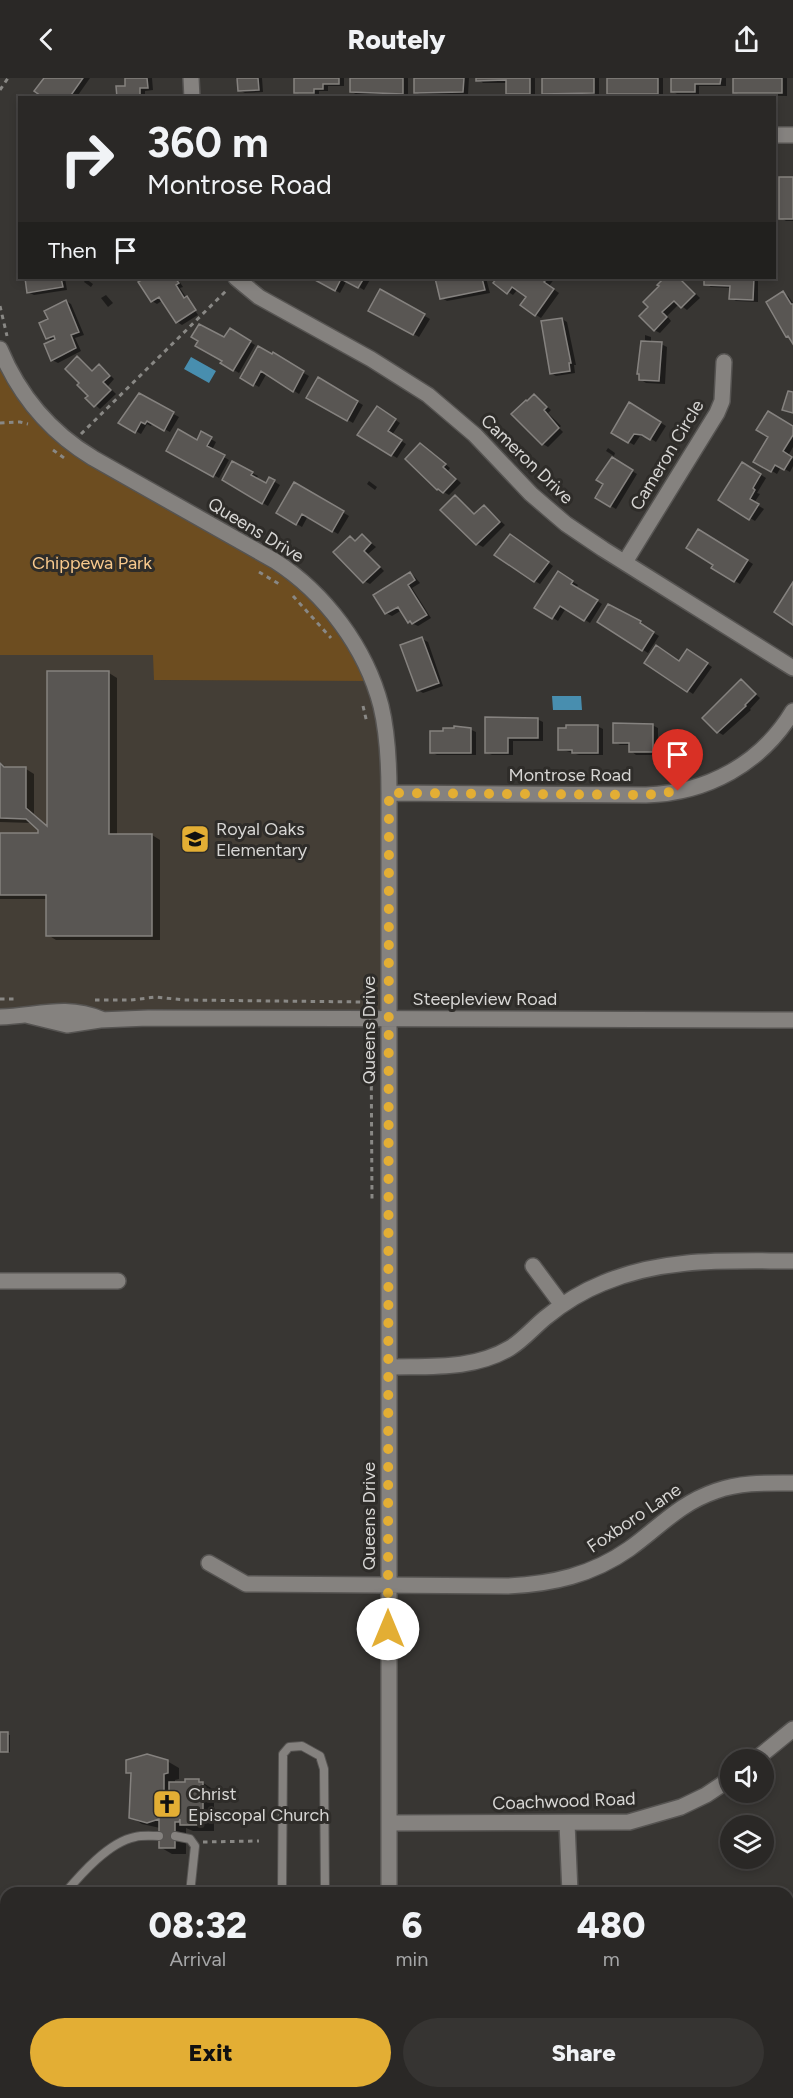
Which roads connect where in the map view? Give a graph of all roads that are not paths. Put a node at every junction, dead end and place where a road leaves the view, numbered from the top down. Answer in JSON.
{"nodes":[{"id":1,"x":191,"y":78,"type":"edge"},
{"id":2,"x":192,"y":96,"type":"edge"},
{"id":3,"x":776,"y":135,"type":"edge"},
{"id":4,"x":793,"y":135,"type":"edge"},
{"id":5,"x":238,"y":279,"type":"edge"},
{"id":6,"x":0,"y":349,"type":"edge"},
{"id":7,"x":724,"y":362,"type":"dead end"},
{"id":8,"x":625,"y":562,"type":"junction"},
{"id":9,"x":793,"y":668,"type":"edge"},
{"id":10,"x":793,"y":711,"type":"edge"},
{"id":11,"x":389,"y":793,"type":"junction"},
{"id":12,"x":0,"y":1017,"type":"edge"},
{"id":13,"x":388,"y":1018,"type":"junction"},
{"id":14,"x":793,"y":1020,"type":"edge"},
{"id":15,"x":793,"y":1261,"type":"edge"},
{"id":16,"x":533,"y":1266,"type":"dead end"},
{"id":17,"x":0,"y":1281,"type":"edge"},
{"id":18,"x":118,"y":1281,"type":"dead end"},
{"id":19,"x":562,"y":1305,"type":"junction"},
{"id":20,"x":389,"y":1367,"type":"junction"},
{"id":21,"x":793,"y":1483,"type":"edge"},
{"id":22,"x":209,"y":1563,"type":"dead end"},
{"id":23,"x":388,"y":1586,"type":"junction"},
{"id":24,"x":793,"y":1729,"type":"edge"},
{"id":25,"x":768,"y":1749,"type":"edge"},
{"id":26,"x":720,"y":1786,"type":"edge"},
{"id":27,"x":389,"y":1822,"type":"junction"},
{"id":28,"x":567,"y":1822,"type":"junction"},
{"id":29,"x":159,"y":1836,"type":"dead end"},
{"id":30,"x":175,"y":1836,"type":"dead end"},
{"id":31,"x":71,"y":1887,"type":"edge"},
{"id":32,"x":191,"y":1887,"type":"edge"},
{"id":33,"x":282,"y":1887,"type":"edge"},
{"id":34,"x":325,"y":1887,"type":"edge"},
{"id":35,"x":389,"y":1887,"type":"edge"},
{"id":36,"x":570,"y":1887,"type":"edge"}],
"edges":[{"from":1,"to":2,"type":"street"},
{"from":3,"to":4,"type":"street"},
{"from":5,"to":8,"type":"street","name":"Cameron Drive"},
{"from":6,"to":11,"type":"street","name":"Queens Drive"},
{"from":7,"to":8,"type":"street","name":"Cameron Circle"},
{"from":8,"to":9,"type":"street","name":"Cameron Drive"},
{"from":10,"to":11,"type":"street","name":"Montrose Road"},
{"from":11,"to":13,"type":"street","name":"Queens Drive"},
{"from":12,"to":13,"type":"street","name":"Steepleview Road"},
{"from":13,"to":14,"type":"street","name":"Steepleview Road"},
{"from":13,"to":20,"type":"street","name":"Queens Drive"},
{"from":15,"to":19,"type":"street"},
{"from":16,"to":19,"type":"street"},
{"from":17,"to":18,"type":"street"},
{"from":19,"to":20,"type":"street"},
{"from":20,"to":23,"type":"street","name":"Queens Drive"},
{"from":21,"to":23,"type":"street","name":"Foxboro Lane"},
{"from":22,"to":23,"type":"street","name":"Foxboro Lane"},
{"from":23,"to":27,"type":"street","name":"Queens Drive"},
{"from":24,"to":25,"type":"street"},
{"from":26,"to":28,"type":"street","name":"Coachwood Road"},
{"from":27,"to":28,"type":"street","name":"Coachwood Road"},
{"from":27,"to":35,"type":"street","name":"Queens Drive"},
{"from":28,"to":36,"type":"street"},
{"from":29,"to":31,"type":"lane"},
{"from":30,"to":32,"type":"lane"},
{"from":33,"to":34,"type":"lane"}]}
